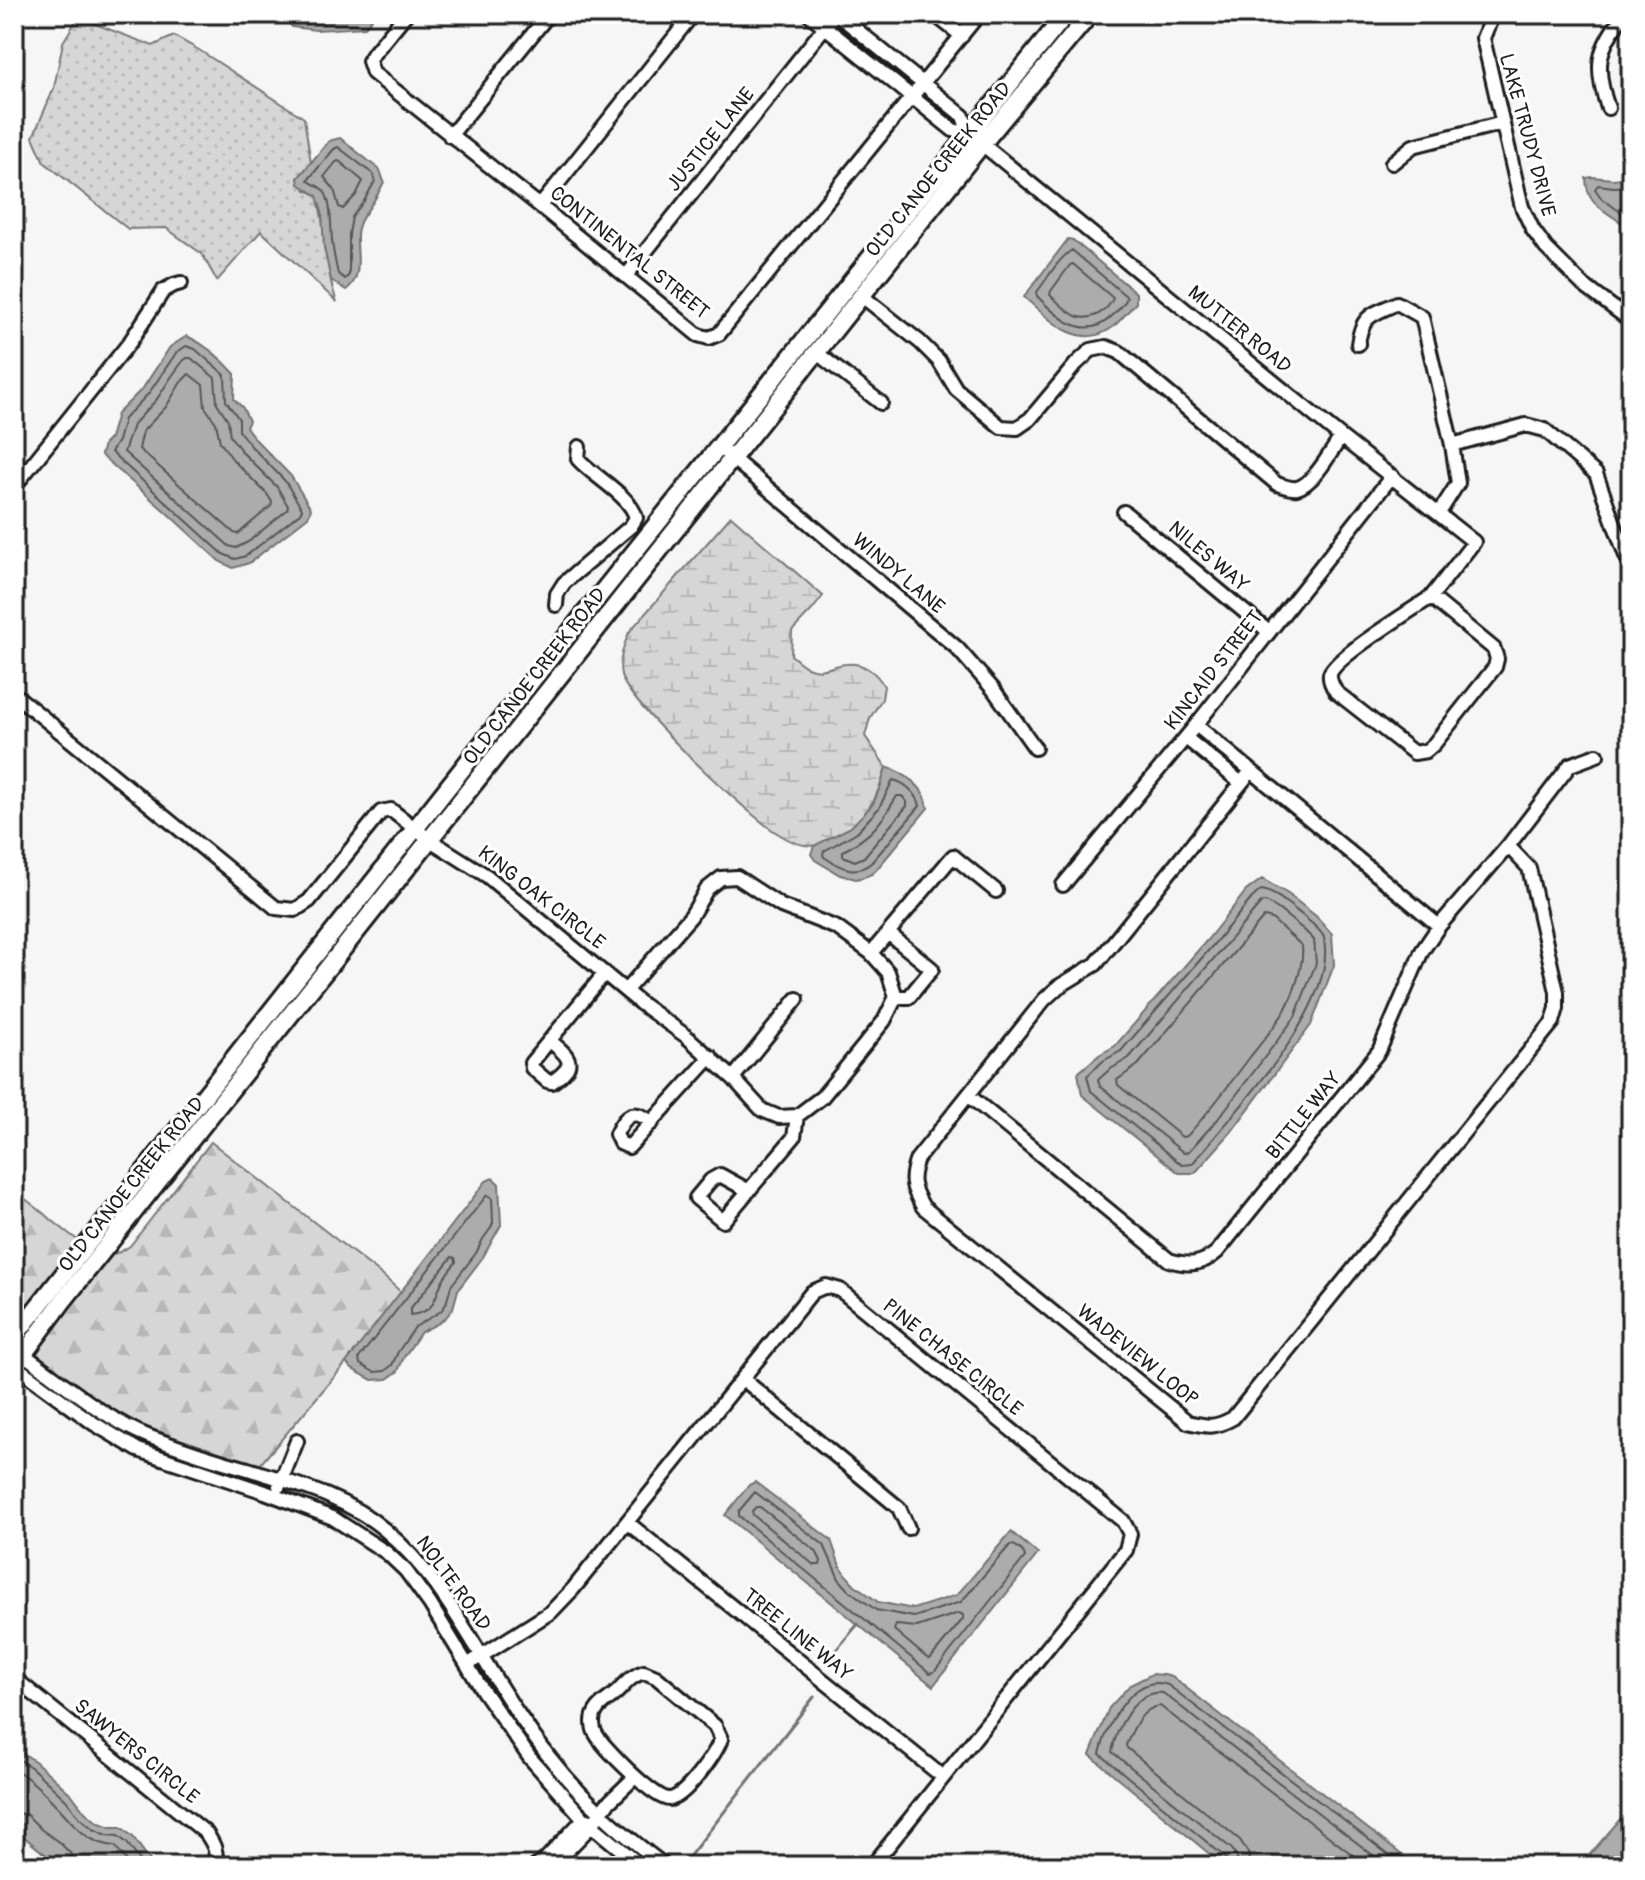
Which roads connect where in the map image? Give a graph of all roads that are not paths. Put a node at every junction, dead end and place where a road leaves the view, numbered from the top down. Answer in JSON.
{"nodes":[{"id":1,"x":406,"y":14,"type":"edge"},
{"id":2,"x":549,"y":14,"type":"edge"},
{"id":3,"x":693,"y":14,"type":"edge"},
{"id":4,"x":809,"y":14,"type":"edge"},
{"id":5,"x":836,"y":14,"type":"edge"},
{"id":6,"x":934,"y":14,"type":"edge"},
{"id":7,"x":979,"y":14,"type":"edge"},
{"id":8,"x":1066,"y":14,"type":"edge"},
{"id":9,"x":1090,"y":14,"type":"edge"},
{"id":10,"x":1493,"y":14,"type":"edge"},
{"id":11,"x":1625,"y":14,"type":"edge"},
{"id":12,"x":825,"y":27,"type":"junction"},
{"id":13,"x":962,"y":36,"type":"junction"},
{"id":14,"x":924,"y":84,"type":"junction"},
{"id":15,"x":912,"y":98,"type":"junction"},
{"id":16,"x":1608,"y":108,"type":"dead end"},
{"id":17,"x":1503,"y":123,"type":"junction"},
{"id":18,"x":450,"y":136,"type":"junction"},
{"id":19,"x":976,"y":139,"type":"junction"},
{"id":20,"x":1392,"y":163,"type":"dead end"},
{"id":21,"x":540,"y":206,"type":"junction"},
{"id":22,"x":626,"y":276,"type":"junction"},
{"id":23,"x":181,"y":283,"type":"dead end"},
{"id":24,"x":862,"y":296,"type":"junction"},
{"id":25,"x":1631,"y":321,"type":"edge"},
{"id":26,"x":1358,"y":344,"type":"dead end"},
{"id":27,"x":817,"y":353,"type":"junction"},
{"id":28,"x":881,"y":403,"type":"dead end"},
{"id":29,"x":1341,"y":437,"type":"junction"},
{"id":30,"x":1452,"y":445,"type":"junction"},
{"id":31,"x":719,"y":446,"type":"junction"},
{"id":32,"x":579,"y":447,"type":"dead end"},
{"id":33,"x":733,"y":459,"type":"junction"},
{"id":34,"x":1392,"y":476,"type":"junction"},
{"id":35,"x":14,"y":487,"type":"edge"},
{"id":36,"x":1124,"y":512,"type":"dead end"},
{"id":37,"x":1439,"y":513,"type":"junction"},
{"id":38,"x":1631,"y":563,"type":"edge"},
{"id":39,"x":1431,"y":597,"type":"junction"},
{"id":40,"x":556,"y":605,"type":"dead end"},
{"id":41,"x":1269,"y":632,"type":"junction"},
{"id":42,"x":14,"y":694,"type":"edge"},
{"id":43,"x":1196,"y":725,"type":"junction"},
{"id":44,"x":1186,"y":738,"type":"junction"},
{"id":45,"x":1035,"y":748,"type":"dead end"},
{"id":46,"x":1597,"y":755,"type":"dead end"},
{"id":47,"x":1251,"y":771,"type":"junction"},
{"id":48,"x":1241,"y":783,"type":"junction"},
{"id":49,"x":417,"y":829,"type":"junction"},
{"id":50,"x":430,"y":840,"type":"junction"},
{"id":51,"x":1508,"y":846,"type":"junction"},
{"id":52,"x":1063,"y":885,"type":"dead end"},
{"id":53,"x":996,"y":891,"type":"dead end"},
{"id":54,"x":1439,"y":926,"type":"junction"},
{"id":55,"x":888,"y":933,"type":"junction"},
{"id":56,"x":871,"y":953,"type":"junction"},
{"id":57,"x":605,"y":973,"type":"junction"},
{"id":58,"x":313,"y":974,"type":"junction"},
{"id":59,"x":626,"y":990,"type":"junction"},
{"id":60,"x":896,"y":997,"type":"junction"},
{"id":61,"x":797,"y":999,"type":"dead end"},
{"id":62,"x":550,"y":1041,"type":"dead end"},
{"id":63,"x":711,"y":1057,"type":"junction"},
{"id":64,"x":733,"y":1078,"type":"junction"},
{"id":65,"x":968,"y":1095,"type":"junction"},
{"id":66,"x":797,"y":1116,"type":"junction"},
{"id":67,"x":652,"y":1123,"type":"junction"},
{"id":68,"x":749,"y":1191,"type":"dead end"},
{"id":69,"x":14,"y":1337,"type":"edge"},
{"id":70,"x":16,"y":1360,"type":"edge"},
{"id":71,"x":743,"y":1379,"type":"junction"},
{"id":72,"x":297,"y":1441,"type":"dead end"},
{"id":73,"x":280,"y":1478,"type":"junction"},
{"id":74,"x":277,"y":1496,"type":"junction"},
{"id":75,"x":628,"y":1523,"type":"junction"},
{"id":76,"x":908,"y":1528,"type":"dead end"},
{"id":77,"x":482,"y":1658,"type":"junction"},
{"id":78,"x":467,"y":1665,"type":"junction"},
{"id":79,"x":14,"y":1678,"type":"edge"},
{"id":80,"x":633,"y":1775,"type":"junction"},
{"id":81,"x":943,"y":1777,"type":"junction"},
{"id":82,"x":608,"y":1800,"type":"junction"},
{"id":83,"x":589,"y":1801,"type":"junction"},
{"id":84,"x":590,"y":1823,"type":"junction"},
{"id":85,"x":661,"y":1863,"type":"edge"},
{"id":86,"x":543,"y":1865,"type":"edge"},
{"id":87,"x":214,"y":1866,"type":"edge"},
{"id":88,"x":558,"y":1866,"type":"edge"},
{"id":89,"x":641,"y":1866,"type":"edge"},
{"id":90,"x":872,"y":1866,"type":"edge"}],
"edges":[{"from":1,"to":18,"type":"street","name":"CONTINENTAL STREET"},
{"from":2,"to":18,"type":"street"},
{"from":3,"to":21,"type":"street"},
{"from":4,"to":12,"type":"street"},
{"from":5,"to":12,"type":"street","name":"JUSTICE LANE"},
{"from":5,"to":14,"type":"street"},
{"from":6,"to":13,"type":"street"},
{"from":7,"to":13,"type":"street","name":"CONTINENTAL STREET"},
{"from":8,"to":19,"type":"main road","name":"OLD CANOE CREEK ROAD"},
{"from":9,"to":19,"type":"main road","name":"OLD CANOE CREEK ROAD"},
{"from":10,"to":17,"type":"street","name":"LAKE TRUDY DRIVE"},
{"from":11,"to":16,"type":"street"},
{"from":12,"to":15,"type":"street"},
{"from":12,"to":22,"type":"street","name":"JUSTICE LANE"},
{"from":13,"to":14,"type":"street","name":"CONTINENTAL STREET"},
{"from":14,"to":15,"type":"street","name":"CONTINENTAL STREET"},
{"from":14,"to":19,"type":"street"},
{"from":15,"to":19,"type":"street"},
{"from":15,"to":22,"type":"street","name":"CONTINENTAL STREET"},
{"from":17,"to":20,"type":"street"},
{"from":17,"to":25,"type":"street","name":"LAKE TRUDY DRIVE"},
{"from":18,"to":21,"type":"street","name":"CONTINENTAL STREET"},
{"from":19,"to":24,"type":"main road","name":"OLD CANOE CREEK ROAD"},
{"from":19,"to":29,"type":"street","name":"MUTTER ROAD"},
{"from":19,"to":31,"type":"main road","name":"OLD CANOE CREEK ROAD"},
{"from":21,"to":22,"type":"street","name":"CONTINENTAL STREET"},
{"from":23,"to":35,"type":"street"},
{"from":24,"to":27,"type":"main road","name":"OLD CANOE CREEK ROAD"},
{"from":24,"to":29,"type":"street"},
{"from":26,"to":30,"type":"street"},
{"from":27,"to":28,"type":"street"},
{"from":27,"to":33,"type":"main road","name":"OLD CANOE CREEK ROAD"},
{"from":29,"to":34,"type":"street","name":"MUTTER ROAD"},
{"from":30,"to":37,"type":"street"},
{"from":30,"to":38,"type":"street"},
{"from":31,"to":33,"type":"street","name":"WINDY LANE"},
{"from":31,"to":49,"type":"main road","name":"OLD CANOE CREEK ROAD"},
{"from":32,"to":40,"type":"street"},
{"from":33,"to":45,"type":"street","name":"WINDY LANE"},
{"from":33,"to":50,"type":"main road","name":"OLD CANOE CREEK ROAD"},
{"from":34,"to":37,"type":"street","name":"MUTTER ROAD"},
{"from":34,"to":41,"type":"street","name":"KINCAID STREET"},
{"from":36,"to":41,"type":"street","name":"NILES WAY"},
{"from":37,"to":39,"type":"street","name":"MUTTER ROAD"},
{"from":39,"to":39,"type":"street"},
{"from":41,"to":43,"type":"street","name":"KINCAID STREET"},
{"from":42,"to":49,"type":"street","name":"KING OAK CIRCLE"},
{"from":43,"to":44,"type":"street","name":"KINCAID STREET"},
{"from":43,"to":47,"type":"street"},
{"from":44,"to":48,"type":"street"},
{"from":44,"to":52,"type":"street","name":"KINCAID STREET"},
{"from":46,"to":51,"type":"street","name":"BITTLE WAY"},
{"from":47,"to":48,"type":"street","name":"WADEVIEW LOOP"},
{"from":47,"to":54,"type":"street"},
{"from":48,"to":65,"type":"street","name":"WADEVIEW LOOP"},
{"from":49,"to":50,"type":"street","name":"KING OAK CIRCLE"},
{"from":49,"to":58,"type":"main road","name":"OLD CANOE CREEK ROAD"},
{"from":50,"to":57,"type":"street","name":"KING OAK CIRCLE"},
{"from":50,"to":58,"type":"main road","name":"OLD CANOE CREEK ROAD"},
{"from":51,"to":54,"type":"street","name":"BITTLE WAY"},
{"from":51,"to":65,"type":"street","name":"WADEVIEW LOOP"},
{"from":53,"to":55,"type":"street"},
{"from":54,"to":65,"type":"street","name":"BITTLE WAY"},
{"from":55,"to":56,"type":"street"},
{"from":55,"to":60,"type":"street"},
{"from":56,"to":59,"type":"street"},
{"from":56,"to":60,"type":"street"},
{"from":57,"to":59,"type":"street","name":"KING OAK CIRCLE"},
{"from":57,"to":62,"type":"street"},
{"from":58,"to":69,"type":"main road","name":"OLD CANOE CREEK ROAD"},
{"from":58,"to":70,"type":"main road","name":"OLD CANOE CREEK ROAD"},
{"from":59,"to":63,"type":"street","name":"KING OAK CIRCLE"},
{"from":60,"to":66,"type":"street"},
{"from":61,"to":64,"type":"street"},
{"from":63,"to":64,"type":"street","name":"KING OAK CIRCLE"},
{"from":63,"to":67,"type":"street"},
{"from":64,"to":66,"type":"street","name":"KING OAK CIRCLE"},
{"from":66,"to":68,"type":"street"},
{"from":67,"to":67,"type":"street"},
{"from":70,"to":73,"type":"street","name":"NOLTE ROAD"},
{"from":70,"to":74,"type":"street","name":"NOLTE ROAD"},
{"from":71,"to":75,"type":"street","name":"PINE CHASE CIRCLE"},
{"from":71,"to":76,"type":"street"},
{"from":71,"to":81,"type":"street","name":"PINE CHASE CIRCLE"},
{"from":72,"to":73,"type":"street"},
{"from":73,"to":74,"type":"street"},
{"from":73,"to":77,"type":"street","name":"NOLTE ROAD"},
{"from":74,"to":78,"type":"street","name":"NOLTE ROAD"},
{"from":75,"to":77,"type":"street","name":"PINE CHASE CIRCLE"},
{"from":75,"to":81,"type":"street","name":"TREE LINE WAY"},
{"from":77,"to":78,"type":"street","name":"PINE CHASE CIRCLE"},
{"from":77,"to":83,"type":"street","name":"NOLTE ROAD"},
{"from":78,"to":84,"type":"street","name":"NOLTE ROAD"},
{"from":79,"to":87,"type":"street","name":"SAWYERS CIRCLE"},
{"from":80,"to":80,"type":"street"},
{"from":80,"to":82,"type":"street"},
{"from":81,"to":90,"type":"street","name":"PINE CHASE CIRCLE"},
{"from":82,"to":83,"type":"street"},
{"from":82,"to":84,"type":"street"},
{"from":83,"to":84,"type":"street","name":"NOLTE ROAD"},
{"from":84,"to":85,"type":"street","name":"NOLTE ROAD"},
{"from":84,"to":86,"type":"street"},
{"from":84,"to":88,"type":"street"},
{"from":84,"to":89,"type":"street","name":"NOLTE ROAD"}]}
